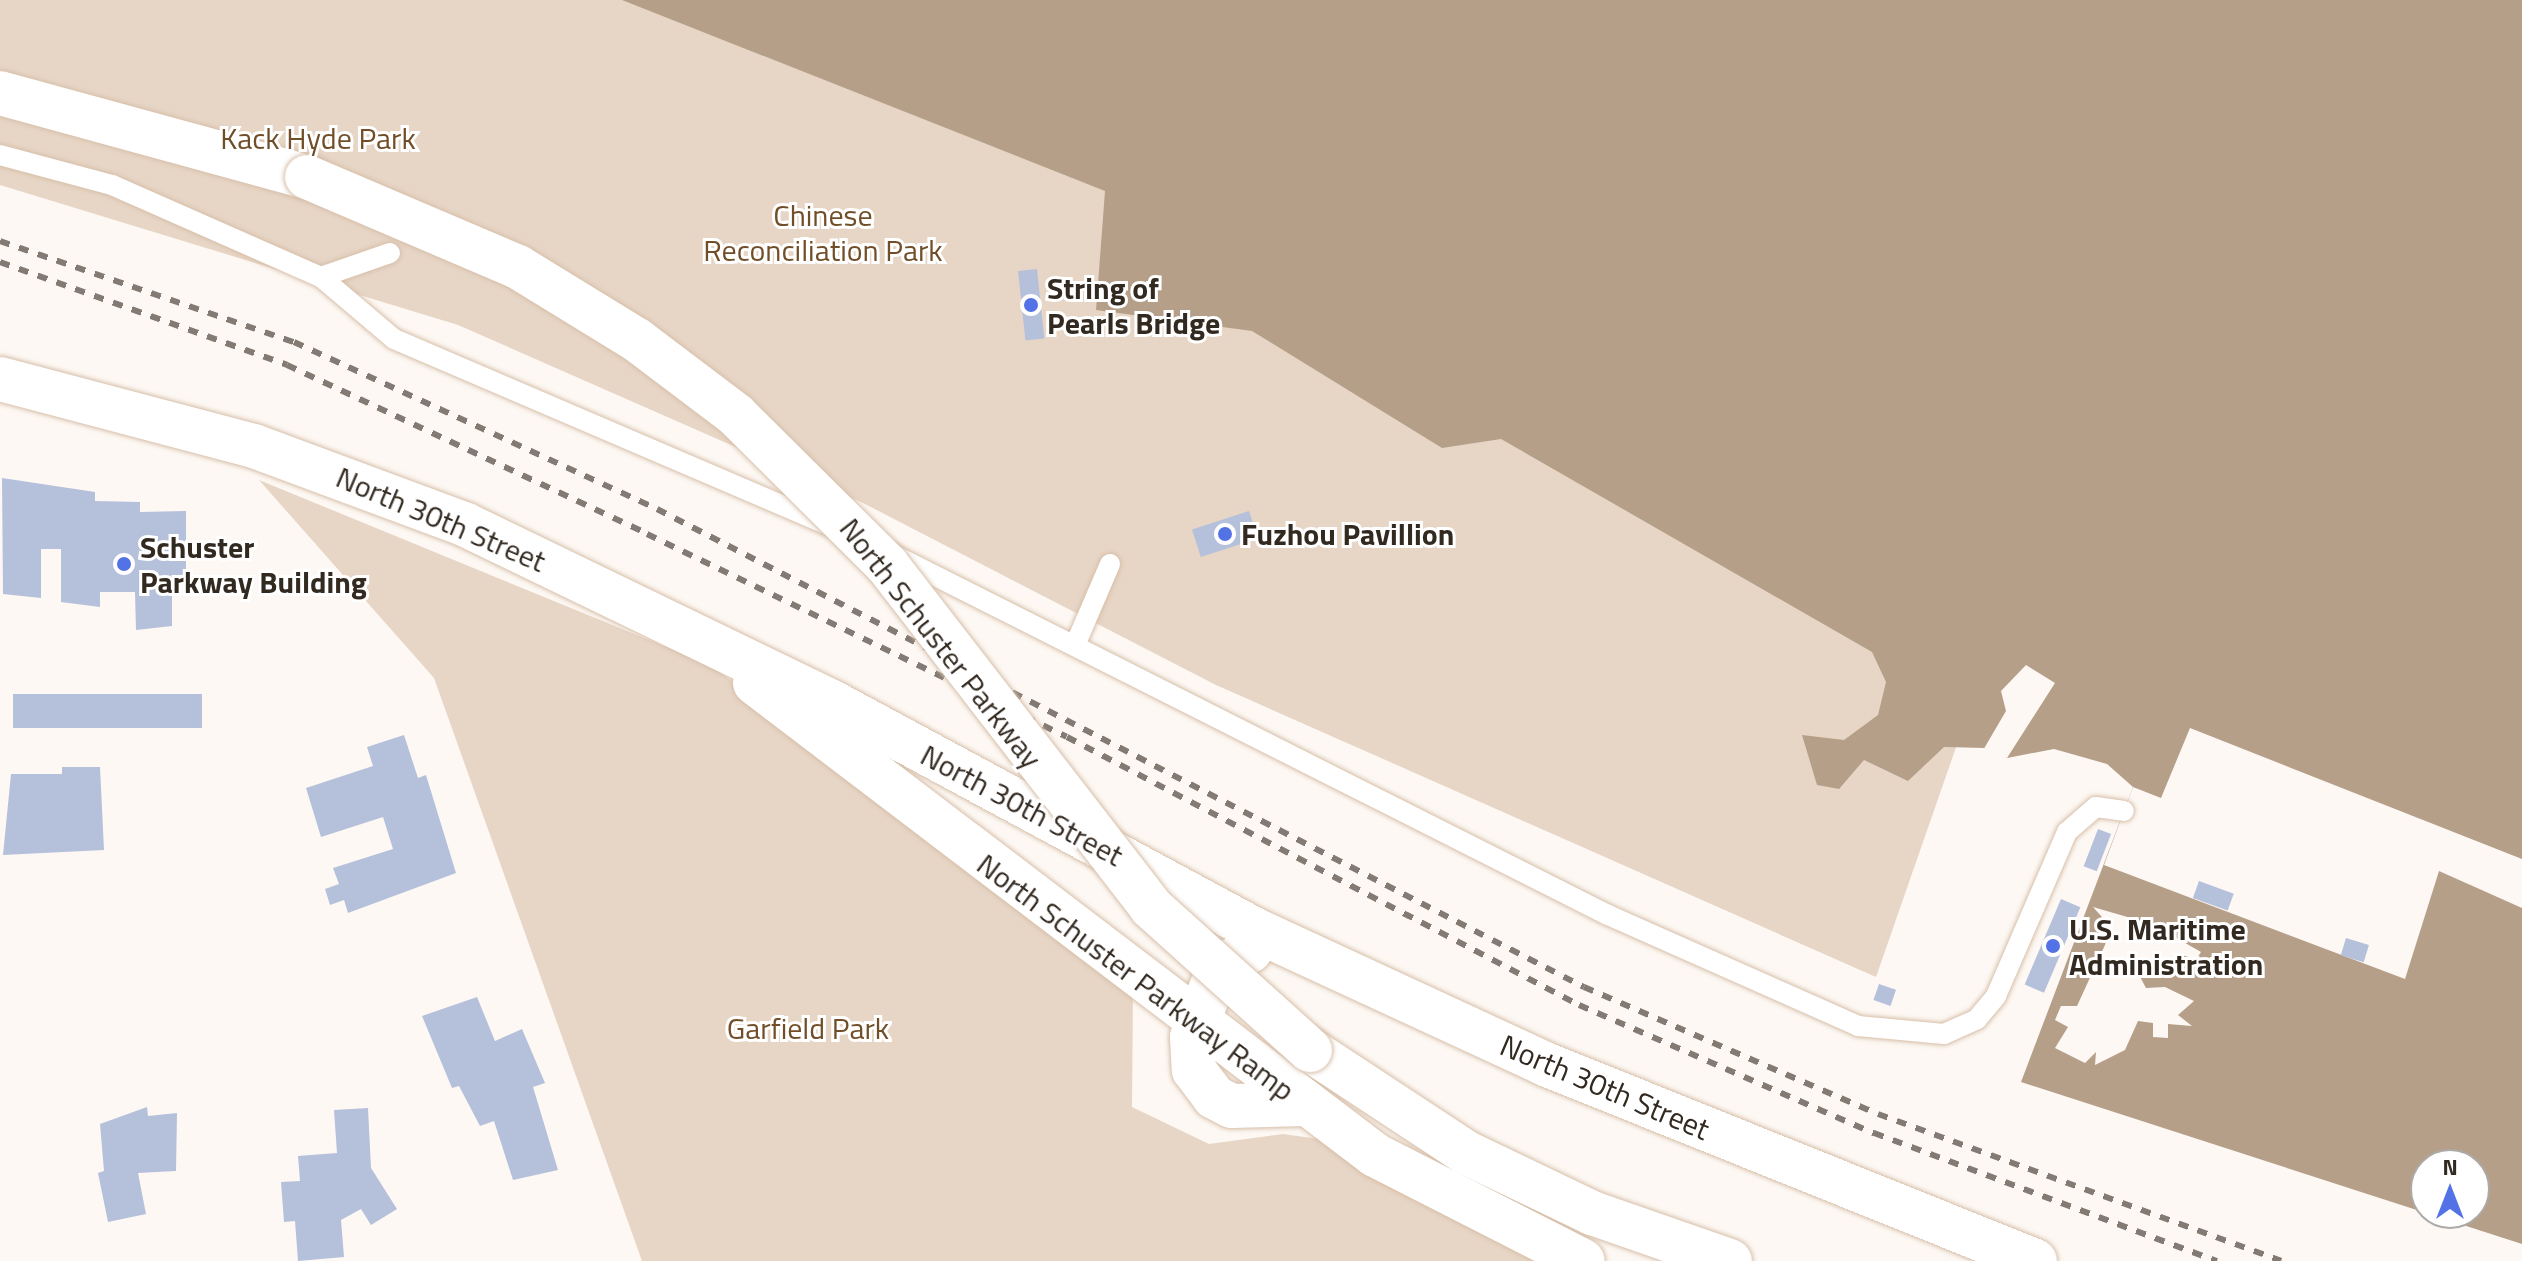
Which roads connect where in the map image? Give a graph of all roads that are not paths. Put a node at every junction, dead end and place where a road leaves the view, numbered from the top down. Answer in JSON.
{"nodes":[{"id":1,"x":0,"y":93,"type":"edge"},
{"id":2,"x":0,"y":155,"type":"edge"},
{"id":3,"x":390,"y":253,"type":"dead end"},
{"id":4,"x":321,"y":277,"type":"junction"},
{"id":5,"x":0,"y":379,"type":"edge"},
{"id":6,"x":1110,"y":564,"type":"dead end"},
{"id":7,"x":1076,"y":643,"type":"junction"},
{"id":8,"x":716,"y":651,"type":"junction"},
{"id":9,"x":2124,"y":811,"type":"dead end"},
{"id":10,"x":1197,"y":1025,"type":"junction"},
{"id":11,"x":1545,"y":1064,"type":"junction"},
{"id":12,"x":1583,"y":1261,"type":"edge"},
{"id":13,"x":1730,"y":1261,"type":"edge"},
{"id":14,"x":2035,"y":1261,"type":"edge"}],
"edges":[{"from":1,"to":13,"type":"main road","name":"North Schuster Parkway","bridge":true},
{"from":2,"to":4,"type":"lane"},
{"from":3,"to":4,"type":"lane"},
{"from":4,"to":7,"type":"lane"},
{"from":5,"to":8,"type":"main road","name":"North 30th Street"},
{"from":6,"to":7,"type":"lane"},
{"from":7,"to":9,"type":"lane"},
{"from":8,"to":10,"type":"main road","name":"North Schuster Parkway Ramp"},
{"from":8,"to":11,"type":"main road","name":"North 30th Street"},
{"from":10,"to":11,"type":"main road"},
{"from":10,"to":12,"type":"main road","name":"North Schuster Parkway Ramp"},
{"from":11,"to":14,"type":"main road","name":"North 30th Street"}]}
